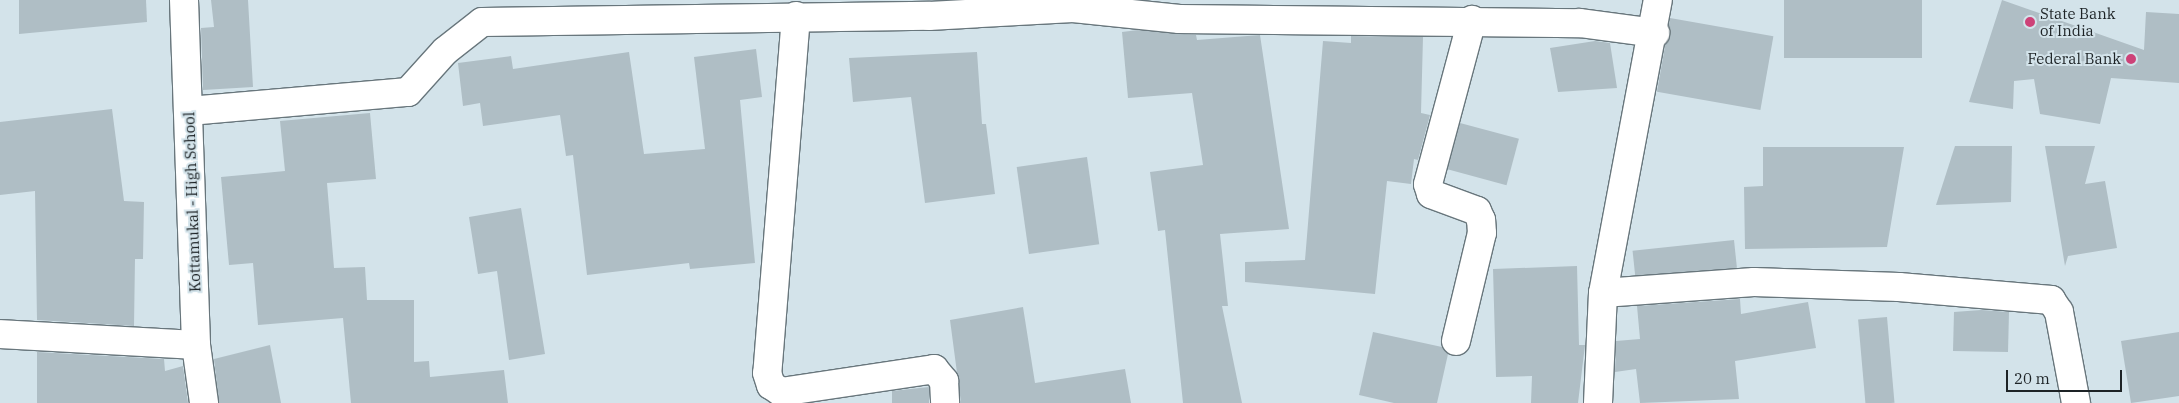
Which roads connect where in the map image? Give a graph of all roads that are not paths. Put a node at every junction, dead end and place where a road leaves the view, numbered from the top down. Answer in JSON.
{"nodes":[{"id":1,"x":184,"y":0,"type":"edge"},
{"id":2,"x":1658,"y":0,"type":"edge"},
{"id":3,"x":796,"y":16,"type":"junction"},
{"id":4,"x":1472,"y":20,"type":"junction"},
{"id":5,"x":1655,"y":34,"type":"junction"},
{"id":6,"x":189,"y":111,"type":"junction"},
{"id":7,"x":1603,"y":292,"type":"junction"},
{"id":8,"x":0,"y":334,"type":"edge"},
{"id":9,"x":1456,"y":341,"type":"dead end"},
{"id":10,"x":196,"y":345,"type":"junction"},
{"id":11,"x":204,"y":403,"type":"edge"},
{"id":12,"x":945,"y":403,"type":"edge"},
{"id":13,"x":1598,"y":403,"type":"edge"},
{"id":14,"x":2076,"y":403,"type":"edge"}],
"edges":[{"from":1,"to":6,"type":"street","name":"Kottamukal - High School"},
{"from":2,"to":5,"type":"street"},
{"from":3,"to":4,"type":"street"},
{"from":3,"to":6,"type":"street"},
{"from":3,"to":12,"type":"street"},
{"from":4,"to":5,"type":"street"},
{"from":4,"to":9,"type":"street"},
{"from":5,"to":7,"type":"street"},
{"from":6,"to":10,"type":"street","name":"Kottamukal - High School"},
{"from":7,"to":13,"type":"street"},
{"from":7,"to":14,"type":"street"},
{"from":8,"to":10,"type":"street"},
{"from":10,"to":11,"type":"street","name":"Kottamukal - High School"}]}
